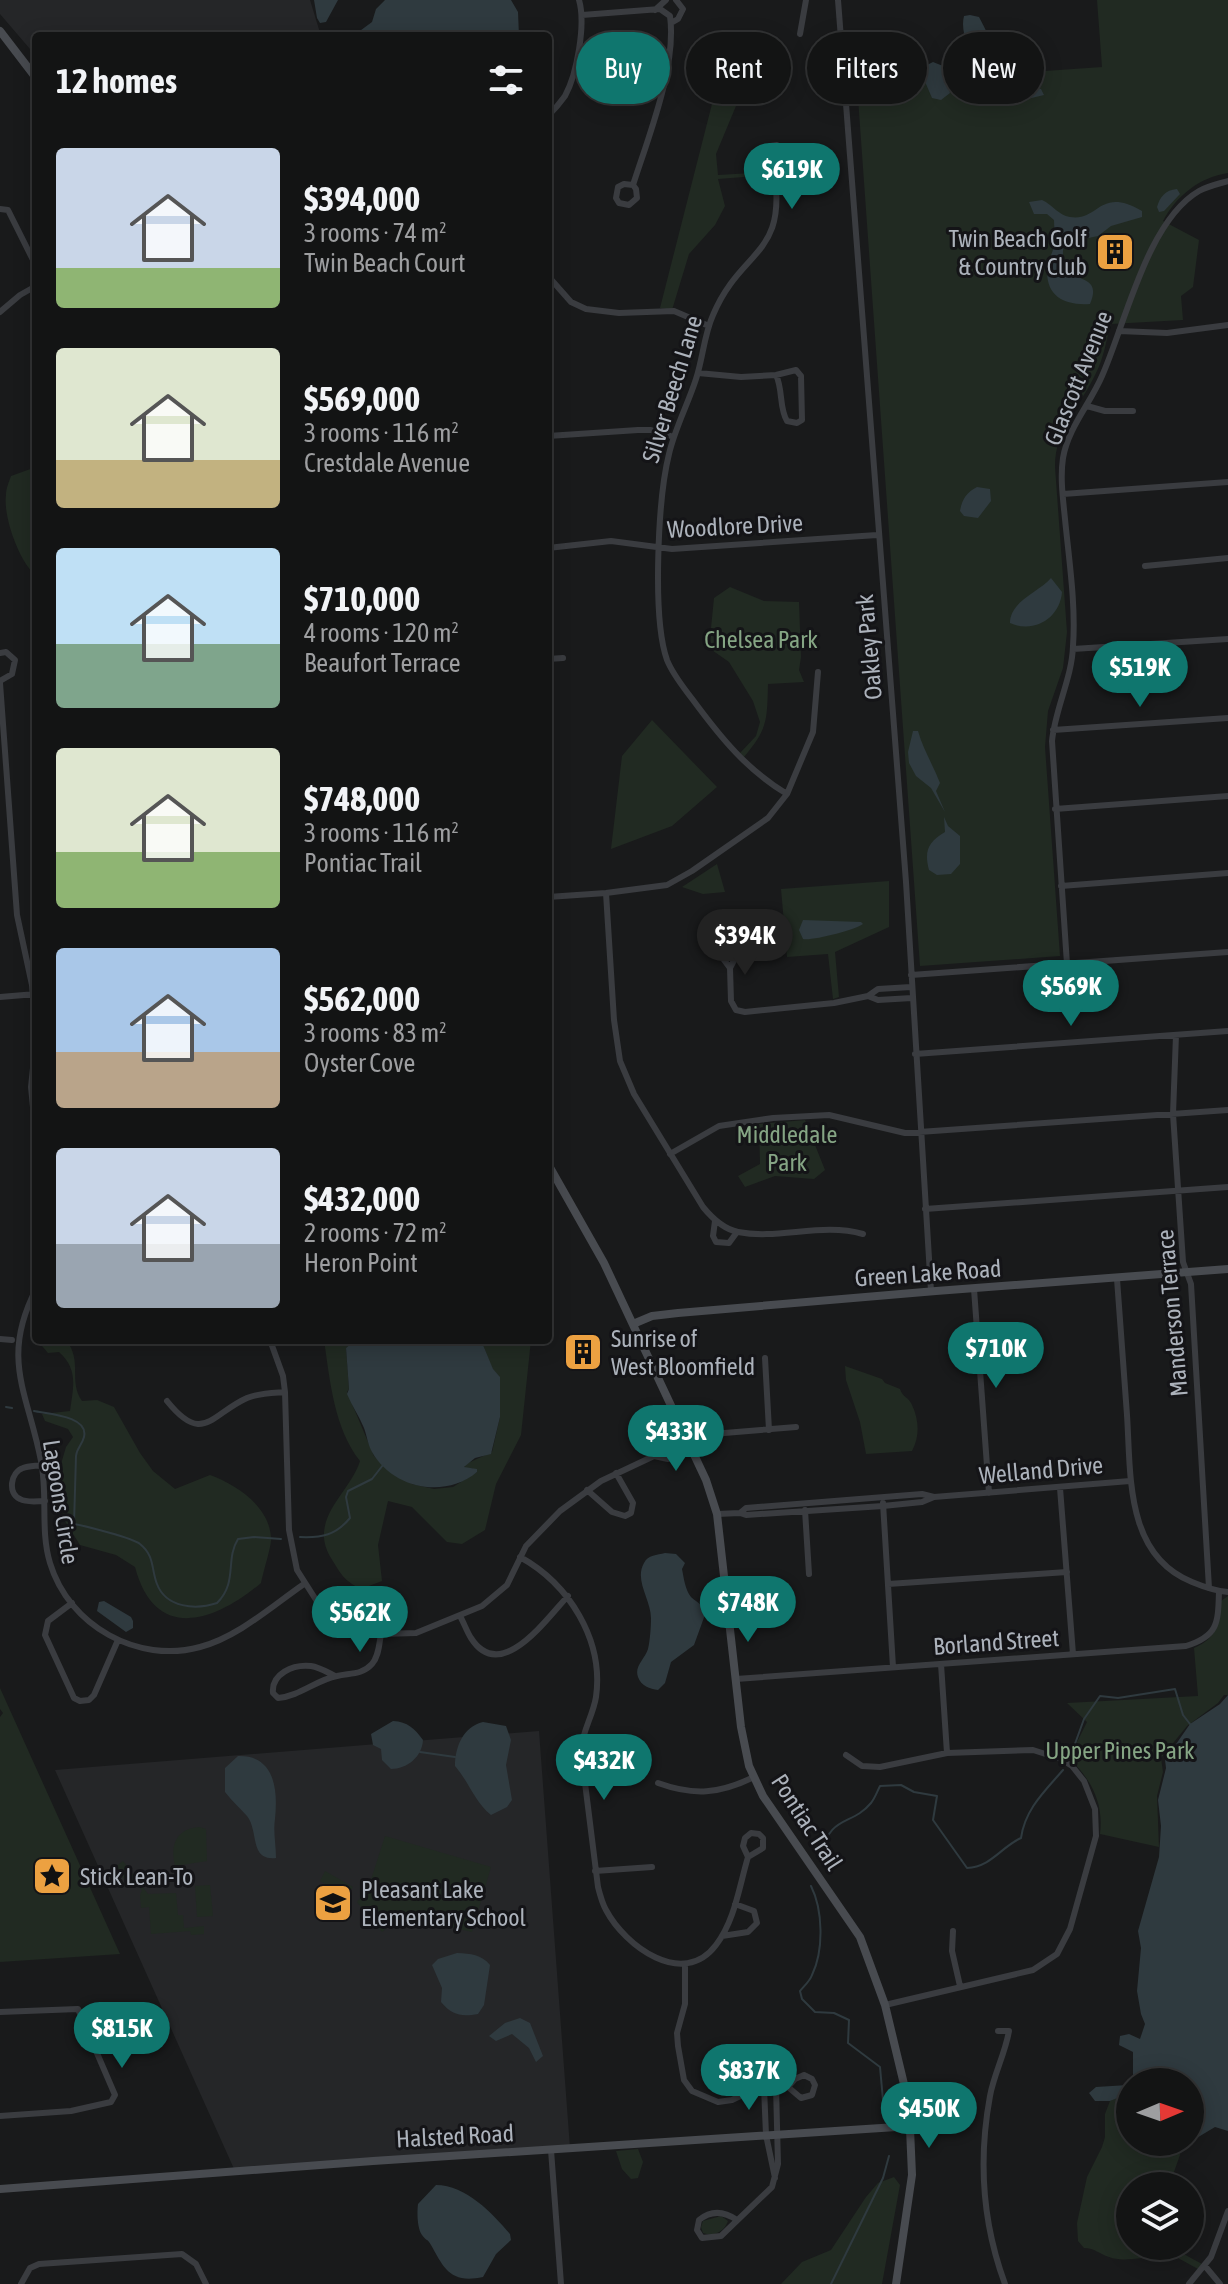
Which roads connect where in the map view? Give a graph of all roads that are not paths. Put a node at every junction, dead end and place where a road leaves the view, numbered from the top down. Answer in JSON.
{"nodes":[{"id":1,"x":579,"y":0,"type":"edge"},
{"id":2,"x":666,"y":0,"type":"edge"},
{"id":3,"x":676,"y":0,"type":"edge"},
{"id":4,"x":806,"y":0,"type":"edge"},
{"id":5,"x":838,"y":0,"type":"edge"},
{"id":6,"x":655,"y":10,"type":"junction"},
{"id":7,"x":582,"y":15,"type":"junction"},
{"id":8,"x":671,"y":23,"type":"junction"},
{"id":9,"x":0,"y":31,"type":"edge"},
{"id":10,"x":800,"y":34,"type":"dead end"},
{"id":11,"x":32,"y":73,"type":"edge"},
{"id":12,"x":552,"y":112,"type":"edge"},
{"id":13,"x":773,"y":164,"type":"dead end"},
{"id":14,"x":1228,"y":181,"type":"edge"},
{"id":15,"x":633,"y":185,"type":"dead end"},
{"id":16,"x":0,"y":209,"type":"edge"},
{"id":17,"x":32,"y":258,"type":"edge"},
{"id":18,"x":552,"y":281,"type":"edge"},
{"id":19,"x":32,"y":289,"type":"edge"},
{"id":20,"x":0,"y":312,"type":"edge"},
{"id":21,"x":1228,"y":325,"type":"edge"},
{"id":22,"x":709,"y":326,"type":"junction"},
{"id":23,"x":1119,"y":331,"type":"junction"},
{"id":24,"x":698,"y":373,"type":"junction"},
{"id":25,"x":776,"y":375,"type":"junction"},
{"id":26,"x":1087,"y":406,"type":"junction"},
{"id":27,"x":1133,"y":411,"type":"dead end"},
{"id":28,"x":552,"y":436,"type":"edge"},
{"id":29,"x":674,"y":437,"type":"junction"},
{"id":30,"x":1228,"y":482,"type":"edge"},
{"id":31,"x":1063,"y":494,"type":"junction"},
{"id":32,"x":877,"y":535,"type":"junction"},
{"id":33,"x":552,"y":548,"type":"edge"},
{"id":34,"x":659,"y":548,"type":"junction"},
{"id":35,"x":1228,"y":558,"type":"edge"},
{"id":36,"x":1145,"y":566,"type":"dead end"},
{"id":37,"x":1228,"y":639,"type":"edge"},
{"id":38,"x":1073,"y":649,"type":"junction"},
{"id":39,"x":0,"y":653,"type":"edge"},
{"id":40,"x":563,"y":658,"type":"dead end"},
{"id":41,"x":552,"y":659,"type":"edge"},
{"id":42,"x":818,"y":672,"type":"dead end"},
{"id":43,"x":0,"y":682,"type":"edge"},
{"id":44,"x":1228,"y":718,"type":"edge"},
{"id":45,"x":1053,"y":730,"type":"junction"},
{"id":46,"x":2,"y":759,"type":"edge"},
{"id":47,"x":787,"y":794,"type":"junction"},
{"id":48,"x":1228,"y":796,"type":"edge"},
{"id":49,"x":1055,"y":809,"type":"junction"},
{"id":50,"x":1228,"y":873,"type":"edge"},
{"id":51,"x":1061,"y":886,"type":"junction"},
{"id":52,"x":606,"y":893,"type":"junction"},
{"id":53,"x":552,"y":897,"type":"edge"},
{"id":54,"x":1228,"y":952,"type":"edge"},
{"id":55,"x":1067,"y":964,"type":"junction"},
{"id":56,"x":730,"y":968,"type":"junction"},
{"id":57,"x":911,"y":975,"type":"junction"},
{"id":58,"x":32,"y":982,"type":"edge"},
{"id":59,"x":911,"y":987,"type":"junction"},
{"id":60,"x":32,"y":994,"type":"edge"},
{"id":61,"x":868,"y":996,"type":"junction"},
{"id":62,"x":0,"y":997,"type":"edge"},
{"id":63,"x":912,"y":998,"type":"junction"},
{"id":64,"x":1228,"y":1031,"type":"edge"},
{"id":65,"x":1176,"y":1035,"type":"junction"},
{"id":66,"x":915,"y":1054,"type":"junction"},
{"id":67,"x":1228,"y":1110,"type":"edge"},
{"id":68,"x":1173,"y":1114,"type":"junction"},
{"id":69,"x":919,"y":1131,"type":"junction"},
{"id":70,"x":670,"y":1154,"type":"junction"},
{"id":71,"x":552,"y":1171,"type":"edge"},
{"id":72,"x":1228,"y":1187,"type":"edge"},
{"id":73,"x":1180,"y":1190,"type":"junction"},
{"id":74,"x":925,"y":1209,"type":"junction"},
{"id":75,"x":715,"y":1221,"type":"junction"},
{"id":76,"x":737,"y":1232,"type":"junction"},
{"id":77,"x":863,"y":1234,"type":"dead end"},
{"id":78,"x":1228,"y":1269,"type":"edge"},
{"id":79,"x":1187,"y":1273,"type":"junction"},
{"id":80,"x":1117,"y":1279,"type":"junction"},
{"id":81,"x":974,"y":1289,"type":"junction"},
{"id":82,"x":931,"y":1291,"type":"junction"},
{"id":83,"x":32,"y":1294,"type":"edge"},
{"id":84,"x":633,"y":1324,"type":"junction"},
{"id":85,"x":0,"y":1339,"type":"edge"},
{"id":86,"x":12,"y":1340,"type":"junction"},
{"id":87,"x":271,"y":1344,"type":"edge"},
{"id":88,"x":765,"y":1358,"type":"dead end"},
{"id":89,"x":285,"y":1392,"type":"junction"},
{"id":90,"x":167,"y":1401,"type":"dead end"},
{"id":91,"x":796,"y":1427,"type":"dead end"},
{"id":92,"x":769,"y":1430,"type":"junction"},
{"id":93,"x":688,"y":1437,"type":"junction"},
{"id":94,"x":694,"y":1450,"type":"junction"},
{"id":95,"x":654,"y":1456,"type":"junction"},
{"id":96,"x":42,"y":1465,"type":"junction"},
{"id":97,"x":616,"y":1473,"type":"junction"},
{"id":98,"x":1130,"y":1481,"type":"junction"},
{"id":99,"x":1060,"y":1488,"type":"junction"},
{"id":100,"x":587,"y":1490,"type":"junction"},
{"id":101,"x":989,"y":1493,"type":"junction"},
{"id":102,"x":882,"y":1497,"type":"junction"},
{"id":103,"x":934,"y":1497,"type":"junction"},
{"id":104,"x":45,"y":1501,"type":"junction"},
{"id":105,"x":805,"y":1503,"type":"junction"},
{"id":106,"x":883,"y":1506,"type":"junction"},
{"id":107,"x":805,"y":1512,"type":"junction"},
{"id":108,"x":740,"y":1513,"type":"junction"},
{"id":109,"x":717,"y":1514,"type":"junction"},
{"id":110,"x":520,"y":1557,"type":"junction"},
{"id":111,"x":1067,"y":1572,"type":"junction"},
{"id":112,"x":809,"y":1574,"type":"dead end"},
{"id":113,"x":304,"y":1584,"type":"junction"},
{"id":114,"x":888,"y":1584,"type":"junction"},
{"id":115,"x":1209,"y":1588,"type":"junction"},
{"id":116,"x":1219,"y":1591,"type":"junction"},
{"id":117,"x":1228,"y":1592,"type":"edge"},
{"id":118,"x":568,"y":1596,"type":"junction"},
{"id":119,"x":72,"y":1603,"type":"junction"},
{"id":120,"x":460,"y":1616,"type":"junction"},
{"id":121,"x":381,"y":1634,"type":"junction"},
{"id":122,"x":118,"y":1640,"type":"junction"},
{"id":123,"x":1073,"y":1654,"type":"junction"},
{"id":124,"x":941,"y":1664,"type":"junction"},
{"id":125,"x":893,"y":1667,"type":"junction"},
{"id":126,"x":335,"y":1676,"type":"junction"},
{"id":127,"x":736,"y":1679,"type":"junction"},
{"id":128,"x":947,"y":1753,"type":"junction"},
{"id":129,"x":846,"y":1755,"type":"dead end"},
{"id":130,"x":754,"y":1777,"type":"junction"},
{"id":131,"x":658,"y":1783,"type":"dead end"},
{"id":132,"x":748,"y":1857,"type":"dead end"},
{"id":133,"x":652,"y":1867,"type":"dead end"},
{"id":134,"x":595,"y":1871,"type":"junction"},
{"id":135,"x":735,"y":1904,"type":"junction"},
{"id":136,"x":953,"y":1931,"type":"dead end"},
{"id":137,"x":722,"y":1936,"type":"junction"},
{"id":138,"x":685,"y":1965,"type":"junction"},
{"id":139,"x":960,"y":1986,"type":"junction"},
{"id":140,"x":885,"y":2005,"type":"junction"},
{"id":141,"x":0,"y":2012,"type":"edge"},
{"id":142,"x":998,"y":2031,"type":"dead end"},
{"id":143,"x":764,"y":2087,"type":"junction"},
{"id":144,"x":776,"y":2087,"type":"junction"},
{"id":145,"x":788,"y":2087,"type":"junction"},
{"id":146,"x":0,"y":2116,"type":"edge"},
{"id":147,"x":912,"y":2126,"type":"junction"},
{"id":148,"x":777,"y":2134,"type":"junction"},
{"id":149,"x":766,"y":2135,"type":"junction"},
{"id":150,"x":551,"y":2150,"type":"junction"},
{"id":151,"x":775,"y":2178,"type":"junction"},
{"id":152,"x":0,"y":2189,"type":"edge"},
{"id":153,"x":1228,"y":2211,"type":"edge"},
{"id":154,"x":737,"y":2220,"type":"junction"},
{"id":155,"x":1205,"y":2266,"type":"junction"},
{"id":156,"x":21,"y":2284,"type":"edge"},
{"id":157,"x":206,"y":2284,"type":"edge"},
{"id":158,"x":561,"y":2284,"type":"edge"},
{"id":159,"x":896,"y":2284,"type":"edge"},
{"id":160,"x":1005,"y":2284,"type":"edge"},
{"id":161,"x":1189,"y":2284,"type":"edge"},
{"id":162,"x":1220,"y":2284,"type":"edge"}],
"edges":[{"from":1,"to":7,"type":"street"},
{"from":2,"to":6,"type":"street"},
{"from":3,"to":8,"type":"street"},
{"from":4,"to":10,"type":"street"},
{"from":5,"to":32,"type":"street","name":"Oakley Park"},
{"from":6,"to":7,"type":"street"},
{"from":6,"to":8,"type":"street"},
{"from":7,"to":12,"type":"street"},
{"from":8,"to":15,"type":"street"},
{"from":9,"to":11,"type":"street"},
{"from":13,"to":22,"type":"street","name":"Silver Beech Lane"},
{"from":14,"to":23,"type":"street","name":"Glascott Avenue"},
{"from":16,"to":17,"type":"street"},
{"from":18,"to":22,"type":"street"},
{"from":19,"to":20,"type":"street"},
{"from":21,"to":23,"type":"street"},
{"from":22,"to":24,"type":"street","name":"Silver Beech Lane"},
{"from":23,"to":26,"type":"street","name":"Glascott Avenue"},
{"from":24,"to":25,"type":"street"},
{"from":24,"to":29,"type":"street","name":"Silver Beech Lane"},
{"from":25,"to":25,"type":"street"},
{"from":26,"to":27,"type":"street"},
{"from":26,"to":31,"type":"street","name":"Glascott Avenue"},
{"from":28,"to":29,"type":"street"},
{"from":29,"to":34,"type":"street","name":"Silver Beech Lane"},
{"from":30,"to":31,"type":"street"},
{"from":31,"to":38,"type":"street","name":"Glascott Avenue"},
{"from":32,"to":34,"type":"street","name":"Woodlore Drive"},
{"from":32,"to":57,"type":"street","name":"Oakley Park"},
{"from":33,"to":34,"type":"street","name":"Woodlore Drive"},
{"from":34,"to":47,"type":"street","name":"Silver Beech Lane"},
{"from":35,"to":36,"type":"street"},
{"from":37,"to":38,"type":"street"},
{"from":38,"to":45,"type":"street","name":"Glascott Avenue"},
{"from":39,"to":43,"type":"street"},
{"from":40,"to":41,"type":"street"},
{"from":42,"to":47,"type":"street"},
{"from":43,"to":46,"type":"street"},
{"from":44,"to":45,"type":"street"},
{"from":45,"to":49,"type":"street","name":"Glascott Avenue"},
{"from":46,"to":58,"type":"street"},
{"from":47,"to":52,"type":"street"},
{"from":48,"to":49,"type":"street"},
{"from":49,"to":51,"type":"street","name":"Glascott Avenue"},
{"from":50,"to":51,"type":"street"},
{"from":51,"to":55,"type":"street","name":"Glascott Avenue"},
{"from":52,"to":53,"type":"street"},
{"from":52,"to":70,"type":"street"},
{"from":54,"to":55,"type":"street"},
{"from":55,"to":57,"type":"street"},
{"from":56,"to":56,"type":"street"},
{"from":56,"to":61,"type":"street"},
{"from":57,"to":59,"type":"street","name":"Oakley Park"},
{"from":59,"to":61,"type":"street"},
{"from":59,"to":63,"type":"street","name":"Oakley Park"},
{"from":60,"to":62,"type":"street"},
{"from":61,"to":63,"type":"street"},
{"from":63,"to":66,"type":"street","name":"Oakley Park"},
{"from":64,"to":65,"type":"street"},
{"from":65,"to":66,"type":"street"},
{"from":65,"to":68,"type":"street","name":"Manderson Terrace"},
{"from":66,"to":69,"type":"street","name":"Oakley Park"},
{"from":67,"to":68,"type":"street"},
{"from":68,"to":69,"type":"street"},
{"from":68,"to":73,"type":"street","name":"Manderson Terrace"},
{"from":69,"to":70,"type":"street"},
{"from":69,"to":74,"type":"street","name":"Oakley Park"},
{"from":70,"to":75,"type":"street"},
{"from":71,"to":84,"type":"street","name":"Pontiac Trail"},
{"from":72,"to":73,"type":"street"},
{"from":73,"to":74,"type":"street"},
{"from":73,"to":79,"type":"street","name":"Manderson Terrace"},
{"from":74,"to":82,"type":"street","name":"Oakley Park"},
{"from":75,"to":76,"type":"street"},
{"from":75,"to":76,"type":"street"},
{"from":76,"to":77,"type":"street"},
{"from":78,"to":79,"type":"street","name":"Green Lake Road"},
{"from":79,"to":80,"type":"street","name":"Green Lake Road"},
{"from":79,"to":115,"type":"street","name":"Manderson Terrace"},
{"from":80,"to":81,"type":"street","name":"Green Lake Road"},
{"from":80,"to":98,"type":"street"},
{"from":81,"to":82,"type":"street","name":"Green Lake Road"},
{"from":81,"to":101,"type":"street"},
{"from":82,"to":84,"type":"street","name":"Green Lake Road"},
{"from":83,"to":86,"type":"street","name":"Lagoons Circle"},
{"from":84,"to":93,"type":"street","name":"Pontiac Trail"},
{"from":85,"to":86,"type":"street"},
{"from":86,"to":96,"type":"street","name":"Lagoons Circle"},
{"from":87,"to":89,"type":"street"},
{"from":88,"to":92,"type":"street"},
{"from":89,"to":90,"type":"street"},
{"from":89,"to":113,"type":"street"},
{"from":91,"to":92,"type":"street"},
{"from":92,"to":93,"type":"street"},
{"from":93,"to":94,"type":"street","name":"Pontiac Trail"},
{"from":93,"to":95,"type":"street"},
{"from":94,"to":95,"type":"street"},
{"from":94,"to":109,"type":"street","name":"Pontiac Trail"},
{"from":95,"to":97,"type":"street"},
{"from":96,"to":104,"type":"street","name":"Lagoons Circle"},
{"from":96,"to":104,"type":"street"},
{"from":97,"to":100,"type":"street"},
{"from":97,"to":100,"type":"street"},
{"from":98,"to":99,"type":"street","name":"Welland Drive"},
{"from":98,"to":115,"type":"street","name":"Welland Drive"},
{"from":99,"to":101,"type":"street","name":"Welland Drive"},
{"from":99,"to":111,"type":"street"},
{"from":100,"to":110,"type":"street"},
{"from":101,"to":103,"type":"street","name":"Welland Drive"},
{"from":102,"to":103,"type":"street","name":"Welland Drive"},
{"from":102,"to":105,"type":"street","name":"Welland Drive"},
{"from":102,"to":106,"type":"street"},
{"from":103,"to":106,"type":"street","name":"Welland Drive"},
{"from":104,"to":119,"type":"street","name":"Lagoons Circle"},
{"from":105,"to":107,"type":"street"},
{"from":105,"to":108,"type":"street","name":"Welland Drive"},
{"from":106,"to":107,"type":"street","name":"Welland Drive"},
{"from":106,"to":114,"type":"street"},
{"from":107,"to":108,"type":"street","name":"Welland Drive"},
{"from":107,"to":112,"type":"street"},
{"from":108,"to":109,"type":"street","name":"Welland Drive"},
{"from":109,"to":127,"type":"street","name":"Pontiac Trail"},
{"from":110,"to":118,"type":"street"},
{"from":110,"to":120,"type":"street"},
{"from":111,"to":114,"type":"street"},
{"from":111,"to":123,"type":"street"},
{"from":113,"to":121,"type":"street"},
{"from":113,"to":122,"type":"street","name":"Lagoons Circle"},
{"from":114,"to":125,"type":"street"},
{"from":115,"to":116,"type":"street","name":"Welland Drive"},
{"from":116,"to":117,"type":"street","name":"Welland Drive"},
{"from":116,"to":123,"type":"street","name":"Borland Street"},
{"from":118,"to":120,"type":"street"},
{"from":118,"to":134,"type":"street"},
{"from":119,"to":122,"type":"street","name":"Lagoons Circle"},
{"from":119,"to":122,"type":"street"},
{"from":120,"to":121,"type":"street"},
{"from":121,"to":126,"type":"street"},
{"from":123,"to":124,"type":"street","name":"Borland Street"},
{"from":124,"to":125,"type":"street","name":"Borland Street"},
{"from":124,"to":128,"type":"street"},
{"from":125,"to":127,"type":"street","name":"Borland Street"},
{"from":126,"to":126,"type":"street"},
{"from":127,"to":130,"type":"street","name":"Pontiac Trail"},
{"from":128,"to":129,"type":"street"},
{"from":128,"to":139,"type":"street"},
{"from":130,"to":131,"type":"street"},
{"from":130,"to":140,"type":"street","name":"Pontiac Trail"},
{"from":132,"to":135,"type":"street"},
{"from":133,"to":134,"type":"street"},
{"from":134,"to":138,"type":"street"},
{"from":135,"to":137,"type":"street"},
{"from":135,"to":137,"type":"street"},
{"from":136,"to":139,"type":"street"},
{"from":137,"to":138,"type":"street"},
{"from":138,"to":143,"type":"street"},
{"from":139,"to":140,"type":"street"},
{"from":140,"to":147,"type":"street","name":"Pontiac Trail"},
{"from":141,"to":146,"type":"street"},
{"from":142,"to":160,"type":"street"},
{"from":143,"to":144,"type":"street"},
{"from":143,"to":149,"type":"street"},
{"from":144,"to":145,"type":"street"},
{"from":144,"to":148,"type":"street"},
{"from":145,"to":145,"type":"street"},
{"from":147,"to":148,"type":"street","name":"Halsted Road"},
{"from":147,"to":159,"type":"street","name":"Pontiac Trail"},
{"from":148,"to":149,"type":"street","name":"Halsted Road"},
{"from":148,"to":151,"type":"street"},
{"from":149,"to":150,"type":"street","name":"Halsted Road"},
{"from":149,"to":151,"type":"street"},
{"from":150,"to":152,"type":"street","name":"Halsted Road"},
{"from":150,"to":158,"type":"street"},
{"from":151,"to":154,"type":"street"},
{"from":153,"to":155,"type":"street"},
{"from":154,"to":154,"type":"street"},
{"from":155,"to":161,"type":"street"},
{"from":155,"to":162,"type":"street"},
{"from":156,"to":157,"type":"street"}]}
